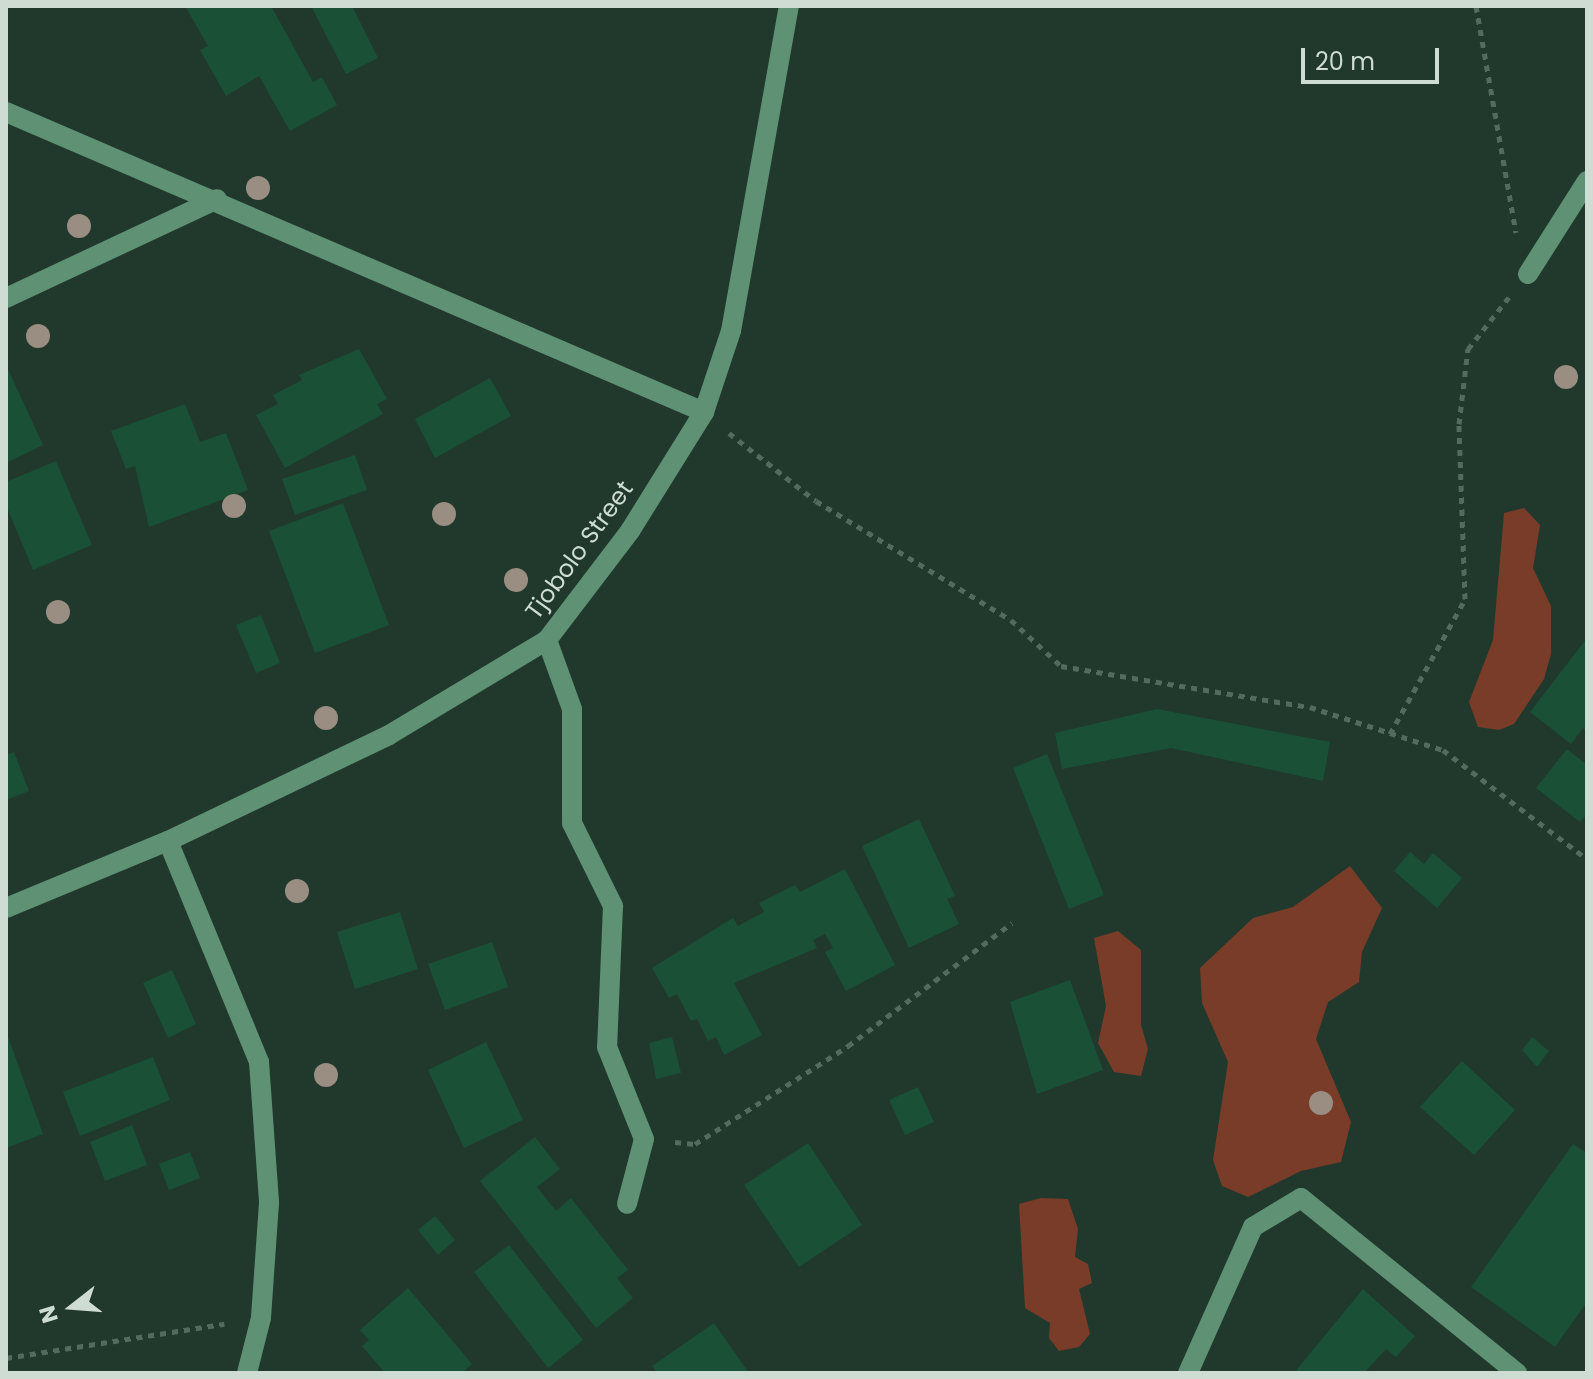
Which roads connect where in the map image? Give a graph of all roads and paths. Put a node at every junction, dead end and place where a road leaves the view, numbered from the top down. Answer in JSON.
{"nodes":[{"id":1,"x":789,"y":6,"type":"edge"},
{"id":2,"x":1476,"y":6,"type":"edge"},
{"id":3,"x":6,"y":112,"type":"edge"},
{"id":4,"x":1587,"y":181,"type":"edge"},
{"id":5,"x":217,"y":199,"type":"junction"},
{"id":6,"x":1528,"y":274,"type":"junction"},
{"id":7,"x":6,"y":298,"type":"edge"},
{"id":8,"x":704,"y":412,"type":"junction"},
{"id":9,"x":547,"y":640,"type":"junction"},
{"id":10,"x":1390,"y":734,"type":"junction"},
{"id":11,"x":168,"y":841,"type":"junction"},
{"id":12,"x":1587,"y":859,"type":"edge"},
{"id":13,"x":6,"y":908,"type":"edge"},
{"id":14,"x":1012,"y":923,"type":"dead end"},
{"id":15,"x":644,"y":1139,"type":"junction"},
{"id":16,"x":627,"y":1204,"type":"dead end"},
{"id":17,"x":261,"y":1318,"type":"junction"},
{"id":18,"x":6,"y":1358,"type":"edge"},
{"id":19,"x":247,"y":1373,"type":"edge"},
{"id":20,"x":1188,"y":1373,"type":"edge"},
{"id":21,"x":1517,"y":1373,"type":"edge"}],
"edges":[{"from":1,"to":8,"type":"street","name":"Tjobolo Street"},
{"from":2,"to":6,"type":"path"},
{"from":3,"to":5,"type":"street"},
{"from":4,"to":6,"type":"street"},
{"from":5,"to":7,"type":"street"},
{"from":5,"to":8,"type":"street"},
{"from":6,"to":10,"type":"path"},
{"from":8,"to":9,"type":"street","name":"Tjobolo Street"},
{"from":8,"to":10,"type":"path"},
{"from":9,"to":11,"type":"street","name":"Tjobolo Street"},
{"from":9,"to":15,"type":"street"},
{"from":10,"to":12,"type":"path"},
{"from":11,"to":13,"type":"street","name":"Tjobolo Street"},
{"from":11,"to":17,"type":"street"},
{"from":14,"to":15,"type":"path"},
{"from":15,"to":16,"type":"street"},
{"from":17,"to":18,"type":"path"},
{"from":17,"to":19,"type":"street"},
{"from":20,"to":21,"type":"street"}]}
